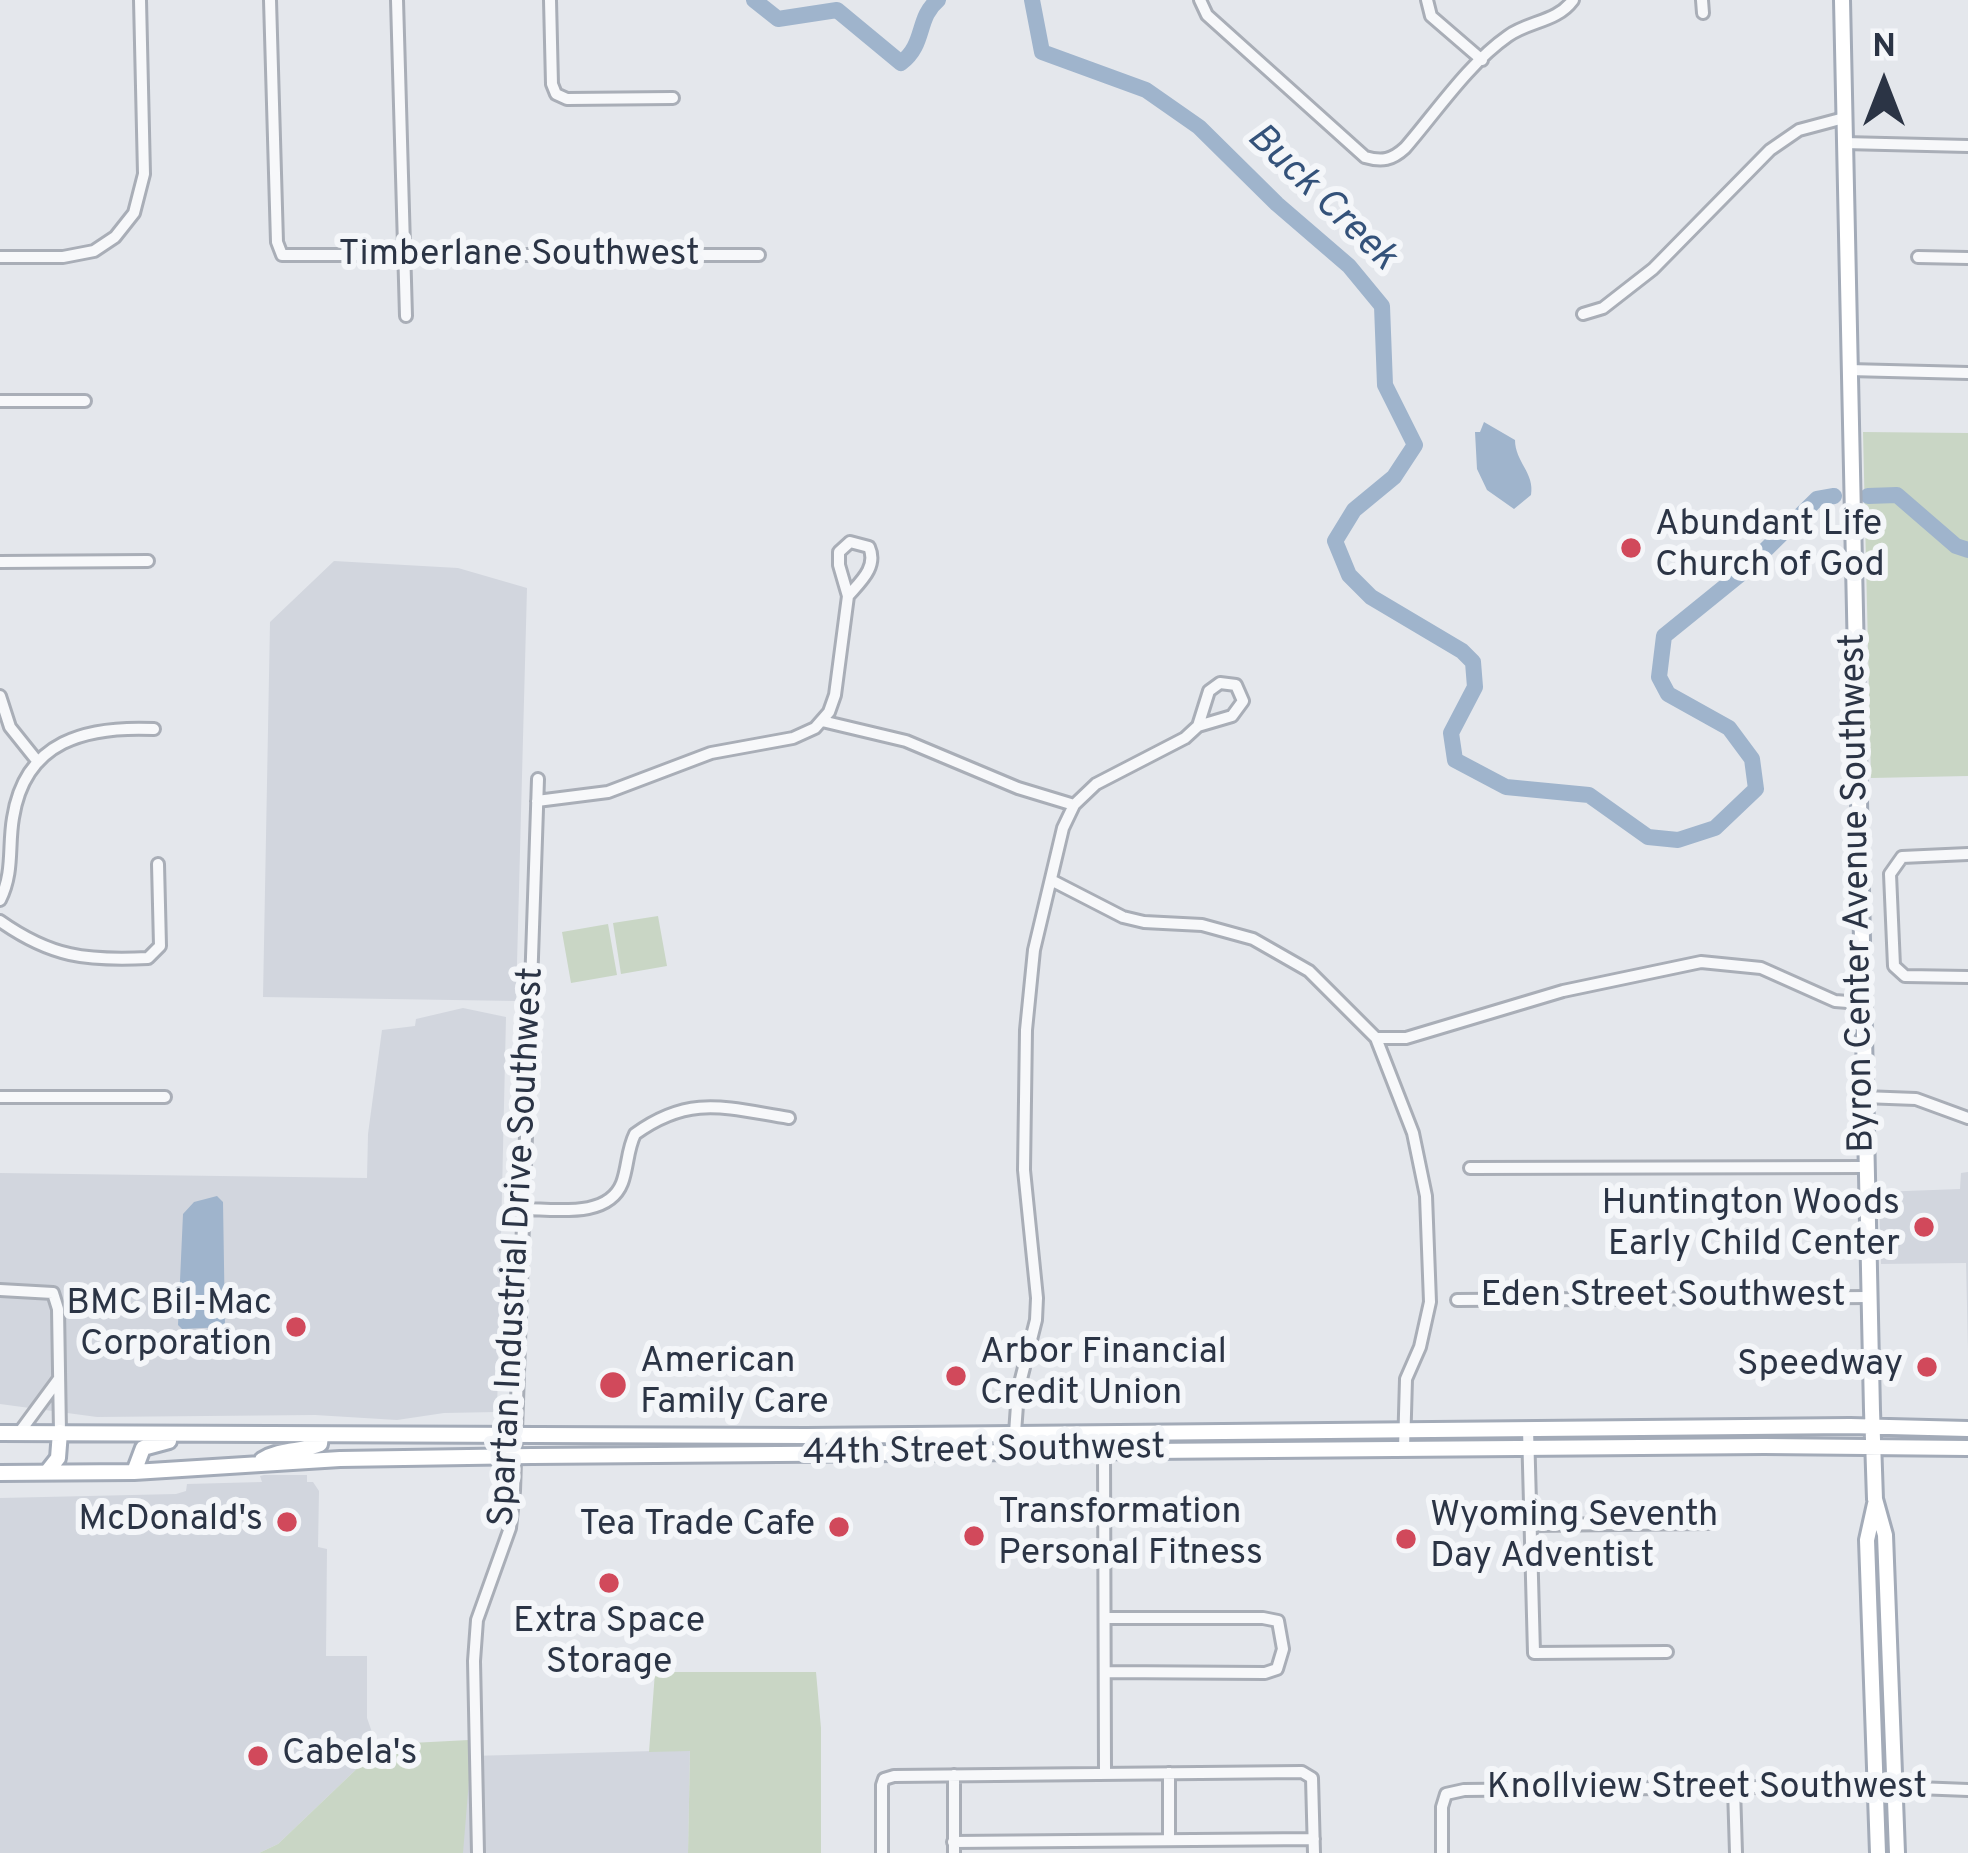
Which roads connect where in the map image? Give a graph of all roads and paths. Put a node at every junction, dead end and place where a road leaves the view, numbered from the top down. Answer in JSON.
{"nodes":[{"id":1,"x":140,"y":0,"type":"edge"},
{"id":2,"x":270,"y":0,"type":"edge"},
{"id":3,"x":397,"y":0,"type":"edge"},
{"id":4,"x":550,"y":0,"type":"edge"},
{"id":5,"x":1200,"y":0,"type":"edge"},
{"id":6,"x":1427,"y":0,"type":"edge"},
{"id":7,"x":1573,"y":0,"type":"edge"},
{"id":8,"x":1843,"y":0,"type":"edge"},
{"id":9,"x":1482,"y":60,"type":"junction"},
{"id":10,"x":673,"y":98,"type":"dead end"},
{"id":11,"x":1844,"y":118,"type":"junction"},
{"id":12,"x":1844,"y":143,"type":"junction"},
{"id":13,"x":1968,"y":146,"type":"edge"},
{"id":14,"x":759,"y":255,"type":"dead end"},
{"id":15,"x":0,"y":257,"type":"edge"},
{"id":16,"x":1918,"y":257,"type":"dead end"},
{"id":17,"x":404,"y":258,"type":"junction"},
{"id":18,"x":1968,"y":258,"type":"edge"},
{"id":19,"x":1583,"y":314,"type":"dead end"},
{"id":20,"x":406,"y":316,"type":"dead end"},
{"id":21,"x":1849,"y":370,"type":"junction"},
{"id":22,"x":1968,"y":373,"type":"edge"},
{"id":23,"x":85,"y":400,"type":"dead end"},
{"id":24,"x":0,"y":401,"type":"edge"},
{"id":25,"x":148,"y":561,"type":"dead end"},
{"id":26,"x":0,"y":562,"type":"edge"},
{"id":27,"x":848,"y":596,"type":"junction"},
{"id":28,"x":0,"y":696,"type":"edge"},
{"id":29,"x":822,"y":721,"type":"junction"},
{"id":30,"x":1198,"y":726,"type":"junction"},
{"id":31,"x":154,"y":729,"type":"dead end"},
{"id":32,"x":38,"y":762,"type":"junction"},
{"id":33,"x":538,"y":779,"type":"dead end"},
{"id":34,"x":537,"y":801,"type":"junction"},
{"id":35,"x":1074,"y":805,"type":"junction"},
{"id":36,"x":1968,"y":854,"type":"edge"},
{"id":37,"x":158,"y":864,"type":"dead end"},
{"id":38,"x":1051,"y":880,"type":"junction"},
{"id":39,"x":0,"y":900,"type":"edge"},
{"id":40,"x":0,"y":921,"type":"edge"},
{"id":41,"x":1968,"y":977,"type":"edge"},
{"id":42,"x":1861,"y":1003,"type":"junction"},
{"id":43,"x":1376,"y":1038,"type":"junction"},
{"id":44,"x":0,"y":1097,"type":"edge"},
{"id":45,"x":165,"y":1097,"type":"dead end"},
{"id":46,"x":1864,"y":1097,"type":"junction"},
{"id":47,"x":789,"y":1118,"type":"dead end"},
{"id":48,"x":1968,"y":1118,"type":"edge"},
{"id":49,"x":1865,"y":1167,"type":"junction"},
{"id":50,"x":1470,"y":1168,"type":"dead end"},
{"id":51,"x":522,"y":1209,"type":"junction"},
{"id":52,"x":0,"y":1290,"type":"edge"},
{"id":53,"x":1869,"y":1297,"type":"junction"},
{"id":54,"x":1457,"y":1300,"type":"dead end"},
{"id":55,"x":60,"y":1377,"type":"junction"},
{"id":56,"x":1872,"y":1426,"type":"junction"},
{"id":57,"x":1528,"y":1429,"type":"junction"},
{"id":58,"x":1968,"y":1429,"type":"edge"},
{"id":59,"x":1405,"y":1430,"type":"junction"},
{"id":60,"x":1296,"y":1431,"type":"junction"},
{"id":61,"x":61,"y":1432,"type":"junction"},
{"id":62,"x":1034,"y":1432,"type":"junction"},
{"id":63,"x":1110,"y":1432,"type":"junction"},
{"id":64,"x":0,"y":1433,"type":"edge"},
{"id":65,"x":19,"y":1433,"type":"junction"},
{"id":66,"x":1015,"y":1433,"type":"junction"},
{"id":67,"x":892,"y":1434,"type":"junction"},
{"id":68,"x":191,"y":1436,"type":"junction"},
{"id":69,"x":321,"y":1436,"type":"junction"},
{"id":70,"x":515,"y":1436,"type":"junction"},
{"id":71,"x":731,"y":1436,"type":"junction"},
{"id":72,"x":1873,"y":1446,"type":"junction"},
{"id":73,"x":1528,"y":1448,"type":"junction"},
{"id":74,"x":1968,"y":1448,"type":"edge"},
{"id":75,"x":1290,"y":1449,"type":"junction"},
{"id":76,"x":1404,"y":1449,"type":"junction"},
{"id":77,"x":1105,"y":1452,"type":"junction"},
{"id":78,"x":876,"y":1453,"type":"junction"},
{"id":79,"x":987,"y":1453,"type":"junction"},
{"id":80,"x":1013,"y":1453,"type":"junction"},
{"id":81,"x":721,"y":1456,"type":"junction"},
{"id":82,"x":515,"y":1457,"type":"junction"},
{"id":83,"x":258,"y":1463,"type":"junction"},
{"id":84,"x":47,"y":1472,"type":"junction"},
{"id":85,"x":134,"y":1472,"type":"junction"},
{"id":86,"x":0,"y":1473,"type":"edge"},
{"id":87,"x":1875,"y":1499,"type":"junction"},
{"id":88,"x":1709,"y":1523,"type":"dead end"},
{"id":89,"x":1530,"y":1525,"type":"junction"},
{"id":90,"x":1106,"y":1618,"type":"junction"},
{"id":91,"x":1667,"y":1652,"type":"dead end"},
{"id":92,"x":1106,"y":1672,"type":"junction"},
{"id":93,"x":1169,"y":1773,"type":"junction"},
{"id":94,"x":1106,"y":1774,"type":"junction"},
{"id":95,"x":955,"y":1775,"type":"junction"},
{"id":96,"x":1876,"y":1787,"type":"junction"},
{"id":97,"x":1734,"y":1788,"type":"junction"},
{"id":98,"x":1895,"y":1788,"type":"junction"},
{"id":99,"x":1968,"y":1790,"type":"edge"},
{"id":100,"x":1314,"y":1839,"type":"junction"},
{"id":101,"x":1169,"y":1840,"type":"junction"},
{"id":102,"x":1026,"y":1847,"type":"edge"},
{"id":103,"x":954,"y":1848,"type":"edge"},
{"id":104,"x":1099,"y":1848,"type":"edge"},
{"id":105,"x":478,"y":1853,"type":"edge"},
{"id":106,"x":882,"y":1853,"type":"edge"},
{"id":107,"x":1314,"y":1853,"type":"edge"},
{"id":108,"x":1442,"y":1853,"type":"edge"},
{"id":109,"x":1736,"y":1853,"type":"edge"},
{"id":110,"x":1879,"y":1853,"type":"edge"},
{"id":111,"x":1897,"y":1853,"type":"edge"}],
"edges":[{"from":1,"to":15,"type":"street"},
{"from":2,"to":17,"type":"street","name":"Timberlane Southwest"},
{"from":3,"to":17,"type":"street"},
{"from":4,"to":10,"type":"street"},
{"from":5,"to":9,"type":"street"},
{"from":6,"to":9,"type":"street"},
{"from":7,"to":9,"type":"street"},
{"from":8,"to":11,"type":"main road","name":"Byron Center Avenue Southwest"},
{"from":11,"to":12,"type":"main road","name":"Byron Center Avenue Southwest"},
{"from":11,"to":19,"type":"street"},
{"from":12,"to":13,"type":"street"},
{"from":12,"to":21,"type":"main road","name":"Byron Center Avenue Southwest"},
{"from":14,"to":17,"type":"street","name":"Timberlane Southwest"},
{"from":16,"to":18,"type":"street"},
{"from":17,"to":20,"type":"street"},
{"from":21,"to":22,"type":"street"},
{"from":21,"to":42,"type":"main road","name":"Byron Center Avenue Southwest"},
{"from":23,"to":24,"type":"street"},
{"from":25,"to":26,"type":"street"},
{"from":27,"to":27,"type":"street"},
{"from":27,"to":29,"type":"street"},
{"from":28,"to":32,"type":"street"},
{"from":29,"to":34,"type":"street"},
{"from":29,"to":35,"type":"street"},
{"from":30,"to":30,"type":"street"},
{"from":30,"to":35,"type":"street"},
{"from":31,"to":32,"type":"street"},
{"from":32,"to":39,"type":"street"},
{"from":33,"to":34,"type":"street","name":"Spartan Industrial Drive Southwest"},
{"from":34,"to":51,"type":"street","name":"Spartan Industrial Drive Southwest"},
{"from":35,"to":38,"type":"street"},
{"from":36,"to":41,"type":"street"},
{"from":37,"to":40,"type":"street"},
{"from":38,"to":43,"type":"street"},
{"from":38,"to":66,"type":"street"},
{"from":42,"to":43,"type":"street"},
{"from":42,"to":46,"type":"main road","name":"Byron Center Avenue Southwest"},
{"from":43,"to":59,"type":"street"},
{"from":44,"to":45,"type":"street"},
{"from":46,"to":48,"type":"street"},
{"from":46,"to":49,"type":"main road","name":"Byron Center Avenue Southwest"},
{"from":47,"to":51,"type":"street"},
{"from":49,"to":50,"type":"street"},
{"from":49,"to":53,"type":"main road","name":"Byron Center Avenue Southwest"},
{"from":51,"to":70,"type":"street","name":"Spartan Industrial Drive Southwest"},
{"from":52,"to":55,"type":"street"},
{"from":53,"to":54,"type":"street","name":"Eden Street Southwest"},
{"from":53,"to":56,"type":"main road","name":"Byron Center Avenue Southwest"},
{"from":55,"to":61,"type":"street"},
{"from":55,"to":65,"type":"street"},
{"from":56,"to":57,"type":"main road","name":"44th Street Southwest"},
{"from":56,"to":58,"type":"main road","name":"44th Street Southwest"},
{"from":56,"to":72,"type":"main road","name":"Byron Center Avenue Southwest"},
{"from":57,"to":59,"type":"main road","name":"44th Street Southwest"},
{"from":57,"to":73,"type":"street"},
{"from":59,"to":60,"type":"main road","name":"44th Street Southwest"},
{"from":59,"to":76,"type":"street"},
{"from":60,"to":63,"type":"main road","name":"44th Street Southwest"},
{"from":60,"to":75,"type":"main road"},
{"from":61,"to":65,"type":"main road","name":"44th Street Southwest"},
{"from":61,"to":68,"type":"main road","name":"44th Street Southwest"},
{"from":61,"to":84,"type":"main road"},
{"from":62,"to":63,"type":"main road","name":"44th Street Southwest"},
{"from":62,"to":66,"type":"main road","name":"44th Street Southwest"},
{"from":62,"to":80,"type":"main road"},
{"from":63,"to":77,"type":"main road"},
{"from":64,"to":65,"type":"main road","name":"44th Street Southwest"},
{"from":66,"to":67,"type":"main road","name":"44th Street Southwest"},
{"from":66,"to":79,"type":"main road"},
{"from":67,"to":71,"type":"main road","name":"44th Street Southwest"},
{"from":67,"to":78,"type":"main road"},
{"from":68,"to":69,"type":"main road","name":"44th Street Southwest"},
{"from":68,"to":85,"type":"main road"},
{"from":69,"to":70,"type":"main road","name":"44th Street Southwest"},
{"from":69,"to":83,"type":"main road"},
{"from":70,"to":71,"type":"main road","name":"44th Street Southwest"},
{"from":70,"to":82,"type":"street","name":"Spartan Industrial Drive Southwest"},
{"from":71,"to":81,"type":"main road"},
{"from":72,"to":73,"type":"main road","name":"44th Street Southwest"},
{"from":72,"to":74,"type":"main road","name":"44th Street Southwest"},
{"from":72,"to":87,"type":"main road","name":"Byron Center Avenue Southwest"},
{"from":73,"to":76,"type":"main road","name":"44th Street Southwest"},
{"from":73,"to":89,"type":"street"},
{"from":75,"to":76,"type":"main road","name":"44th Street Southwest"},
{"from":75,"to":77,"type":"main road","name":"44th Street Southwest"},
{"from":77,"to":80,"type":"main road","name":"44th Street Southwest"},
{"from":77,"to":90,"type":"street"},
{"from":78,"to":79,"type":"main road","name":"44th Street Southwest"},
{"from":78,"to":81,"type":"main road","name":"44th Street Southwest"},
{"from":79,"to":80,"type":"main road","name":"44th Street Southwest"},
{"from":81,"to":82,"type":"main road","name":"44th Street Southwest"},
{"from":82,"to":83,"type":"main road","name":"44th Street Southwest"},
{"from":82,"to":105,"type":"street","name":"Spartan Industrial Drive Southwest"},
{"from":83,"to":85,"type":"main road","name":"44th Street Southwest"},
{"from":84,"to":85,"type":"main road","name":"44th Street Southwest"},
{"from":84,"to":86,"type":"main road","name":"44th Street Southwest"},
{"from":87,"to":96,"type":"main road","name":"Byron Center Avenue Southwest"},
{"from":87,"to":98,"type":"main road","name":"Byron Center Avenue Southwest"},
{"from":88,"to":89,"type":"street"},
{"from":89,"to":91,"type":"street"},
{"from":90,"to":92,"type":"street"},
{"from":90,"to":92,"type":"street"},
{"from":92,"to":94,"type":"street"},
{"from":93,"to":94,"type":"street"},
{"from":93,"to":100,"type":"street"},
{"from":93,"to":101,"type":"street"},
{"from":94,"to":95,"type":"street"},
{"from":95,"to":103,"type":"street"},
{"from":95,"to":106,"type":"street"},
{"from":96,"to":97,"type":"street","name":"Knollview Street Southwest"},
{"from":96,"to":98,"type":"street","name":"Knollview Street Southwest"},
{"from":96,"to":110,"type":"main road","name":"Byron Center Avenue Southwest"},
{"from":97,"to":108,"type":"street","name":"Knollview Street Southwest"},
{"from":97,"to":109,"type":"street"},
{"from":98,"to":99,"type":"street","name":"Knollview Street Southwest"},
{"from":98,"to":111,"type":"main road","name":"Byron Center Avenue Southwest"},
{"from":100,"to":101,"type":"street"},
{"from":100,"to":107,"type":"street"},
{"from":101,"to":104,"type":"street"},
{"from":102,"to":103,"type":"street"},
{"from":102,"to":104,"type":"street"}]}
